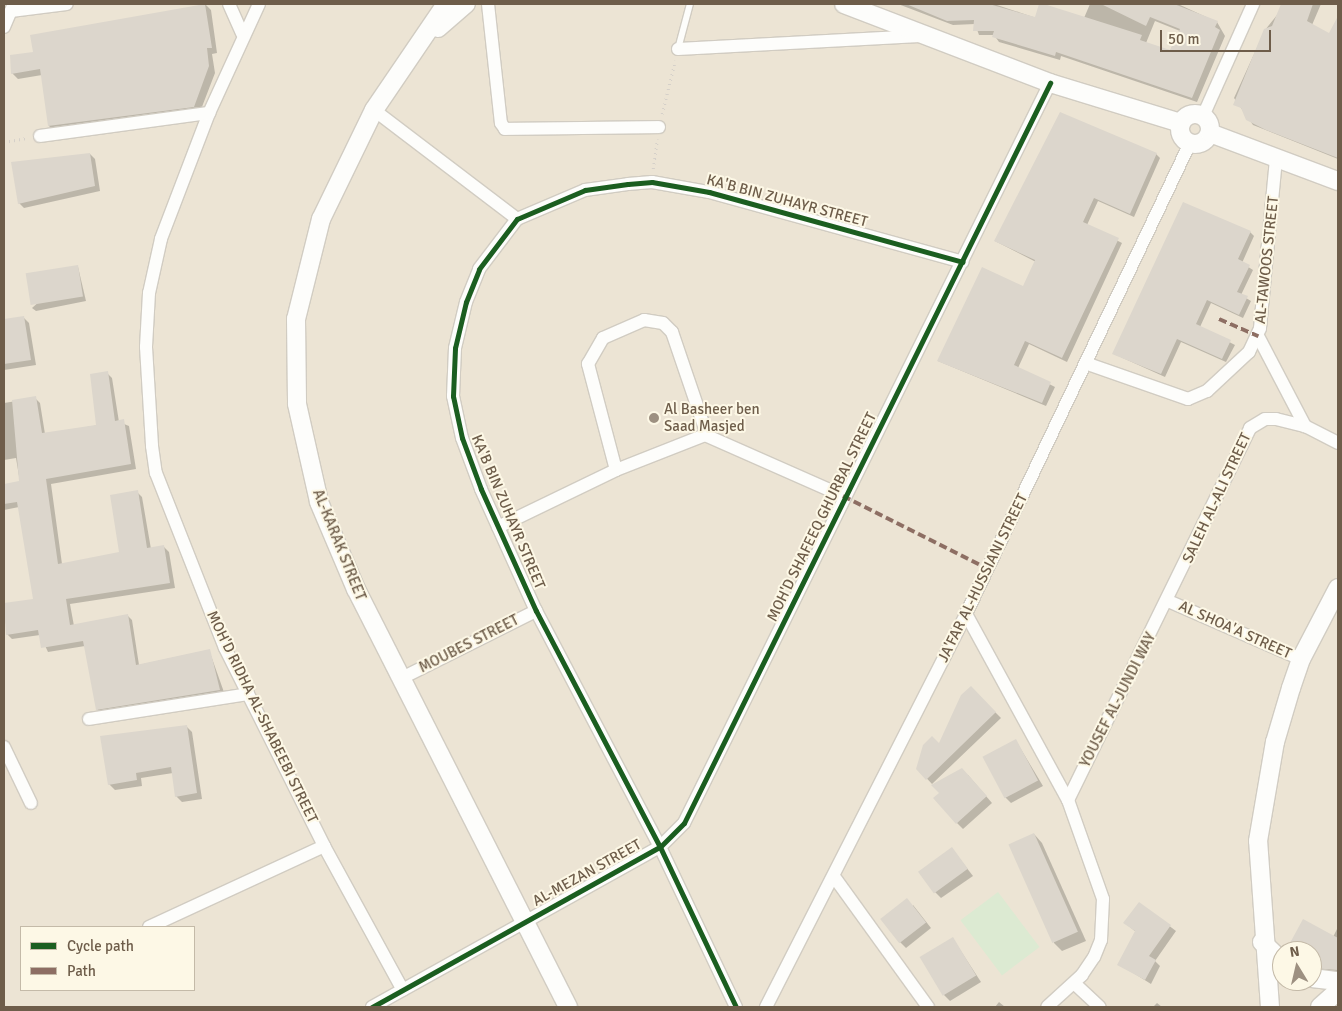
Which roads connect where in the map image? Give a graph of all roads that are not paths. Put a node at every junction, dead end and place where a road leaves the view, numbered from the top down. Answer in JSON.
{"nodes":[{"id":1,"x":66,"y":4,"type":"edge"},
{"id":2,"x":229,"y":4,"type":"edge"},
{"id":3,"x":259,"y":4,"type":"edge"},
{"id":4,"x":446,"y":4,"type":"edge"},
{"id":5,"x":466,"y":4,"type":"edge"},
{"id":6,"x":488,"y":4,"type":"edge"},
{"id":7,"x":690,"y":4,"type":"edge"},
{"id":8,"x":844,"y":4,"type":"edge"},
{"id":9,"x":1253,"y":4,"type":"edge"},
{"id":10,"x":13,"y":8,"type":"edge"},
{"id":11,"x":4,"y":27,"type":"edge"},
{"id":12,"x":242,"y":33,"type":"junction"},
{"id":13,"x":929,"y":36,"type":"junction"},
{"id":14,"x":426,"y":38,"type":"junction"},
{"id":15,"x":678,"y":49,"type":"joint"},
{"id":16,"x":1050,"y":83,"type":"junction"},
{"id":17,"x":374,"y":110,"type":"junction"},
{"id":18,"x":209,"y":113,"type":"junction"},
{"id":19,"x":1203,"y":116,"type":"junction"},
{"id":20,"x":1181,"y":123,"type":"junction"},
{"id":21,"x":659,"y":127,"type":"dead end"},
{"id":22,"x":1210,"y":133,"type":"junction"},
{"id":23,"x":40,"y":136,"type":"road end"},
{"id":24,"x":1190,"y":143,"type":"junction"},
{"id":25,"x":1276,"y":160,"type":"junction"},
{"id":26,"x":1338,"y":181,"type":"edge"},
{"id":27,"x":516,"y":219,"type":"junction"},
{"id":28,"x":963,"y":262,"type":"junction"},
{"id":29,"x":1258,"y":336,"type":"junction"},
{"id":30,"x":1088,"y":364,"type":"junction"},
{"id":31,"x":1305,"y":426,"type":"junction"},
{"id":32,"x":707,"y":435,"type":"junction"},
{"id":33,"x":1338,"y":443,"type":"edge"},
{"id":34,"x":616,"y":470,"type":"junction"},
{"id":35,"x":843,"y":496,"type":"junction"},
{"id":36,"x":498,"y":527,"type":"junction"},
{"id":37,"x":1338,"y":588,"type":"edge"},
{"id":38,"x":1168,"y":601,"type":"junction"},
{"id":39,"x":536,"y":611,"type":"junction"},
{"id":40,"x":966,"y":614,"type":"junction"},
{"id":41,"x":1301,"y":659,"type":"junction"},
{"id":42,"x":402,"y":678,"type":"junction"},
{"id":43,"x":248,"y":694,"type":"junction"},
{"id":44,"x":89,"y":719,"type":"dead end"},
{"id":45,"x":4,"y":747,"type":"edge"},
{"id":46,"x":1068,"y":800,"type":"junction"},
{"id":47,"x":31,"y":803,"type":"dead end"},
{"id":48,"x":324,"y":846,"type":"junction"},
{"id":49,"x":660,"y":847,"type":"junction"},
{"id":50,"x":835,"y":878,"type":"junction"},
{"id":51,"x":525,"y":920,"type":"junction"},
{"id":52,"x":151,"y":926,"type":"edge"},
{"id":53,"x":1262,"y":942,"type":"junction"},
{"id":54,"x":1272,"y":952,"type":"edge"},
{"id":55,"x":1322,"y":979,"type":"edge"},
{"id":56,"x":1338,"y":981,"type":"edge"},
{"id":57,"x":1074,"y":983,"type":"junction"},
{"id":58,"x":403,"y":990,"type":"junction"},
{"id":59,"x":1338,"y":991,"type":"edge"},
{"id":60,"x":372,"y":1007,"type":"edge"},
{"id":61,"x":568,"y":1007,"type":"edge"},
{"id":62,"x":736,"y":1007,"type":"edge"},
{"id":63,"x":766,"y":1007,"type":"edge"},
{"id":64,"x":928,"y":1007,"type":"edge"},
{"id":65,"x":1047,"y":1007,"type":"edge"},
{"id":66,"x":1100,"y":1007,"type":"edge"},
{"id":67,"x":1270,"y":1007,"type":"edge"},
{"id":68,"x":1320,"y":1007,"type":"edge"}],
"edges":[{"from":1,"to":10,"type":"street"},
{"from":2,"to":12,"type":"street"},
{"from":3,"to":12,"type":"street","name":"MOH'D RIDHA AL-SHABEEBI STREET"},
{"from":4,"to":14,"type":"street","name":"AL-KARAK STREET"},
{"from":5,"to":14,"type":"street","name":"AL-KARAK STREET"},
{"from":6,"to":21,"type":"street"},
{"from":7,"to":15,"type":"lane"},
{"from":8,"to":13,"type":"street"},
{"from":9,"to":19,"type":"street"},
{"from":10,"to":11,"type":"street"},
{"from":12,"to":18,"type":"street","name":"MOH'D RIDHA AL-SHABEEBI STREET"},
{"from":13,"to":15,"type":"street"},
{"from":13,"to":16,"type":"street"},
{"from":14,"to":17,"type":"street","name":"AL-KARAK STREET"},
{"from":16,"to":20,"type":"street"},
{"from":16,"to":28,"type":"street","name":"MOH'D SHAFEEQ GHURBAL STREET"},
{"from":17,"to":27,"type":"street"},
{"from":17,"to":42,"type":"street","name":"AL-KARAK STREET"},
{"from":18,"to":23,"type":"street"},
{"from":18,"to":43,"type":"street","name":"MOH'D RIDHA AL-SHABEEBI STREET"},
{"from":19,"to":20,"type":"street"},
{"from":19,"to":22,"type":"street"},
{"from":20,"to":24,"type":"street"},
{"from":22,"to":24,"type":"street"},
{"from":22,"to":25,"type":"street"},
{"from":24,"to":30,"type":"street","name":"JA'FAR AL-HUSSIANI STREET"},
{"from":25,"to":26,"type":"street"},
{"from":25,"to":29,"type":"street","name":"AL-TAWOOS STREET"},
{"from":27,"to":28,"type":"street","name":"KA'B BIN ZUHAYR STREET"},
{"from":27,"to":36,"type":"street","name":"KA'B BIN ZUHAYR STREET"},
{"from":28,"to":35,"type":"street","name":"MOH'D SHAFEEQ GHURBAL STREET"},
{"from":29,"to":30,"type":"street","name":"AL-TAWOOS STREET"},
{"from":29,"to":31,"type":"street"},
{"from":30,"to":40,"type":"street","name":"JA'FAR AL-HUSSIANI STREET"},
{"from":31,"to":33,"type":"street","name":"SALEH AL-ALI STREET"},
{"from":31,"to":38,"type":"street","name":"SALEH AL-ALI STREET"},
{"from":32,"to":34,"type":"street"},
{"from":32,"to":34,"type":"street"},
{"from":32,"to":35,"type":"street"},
{"from":34,"to":36,"type":"street"},
{"from":35,"to":49,"type":"street","name":"MOH'D SHAFEEQ GHURBAL STREET"},
{"from":36,"to":39,"type":"street","name":"KA'B BIN ZUHAYR STREET"},
{"from":37,"to":41,"type":"street"},
{"from":38,"to":41,"type":"street","name":"AL SHOA'A STREET"},
{"from":38,"to":46,"type":"street","name":"YOUSEF AL-JUNDI WAY"},
{"from":39,"to":42,"type":"street","name":"MOUBES STREET"},
{"from":39,"to":49,"type":"street","name":"KA'B BIN ZUHAYR STREET"},
{"from":40,"to":46,"type":"street"},
{"from":40,"to":50,"type":"street","name":"JA'FAR AL-HUSSIANI STREET"},
{"from":41,"to":53,"type":"street"},
{"from":42,"to":51,"type":"street","name":"AL-KARAK STREET"},
{"from":43,"to":44,"type":"street"},
{"from":43,"to":48,"type":"street","name":"MOH'D RIDHA AL-SHABEEBI STREET"},
{"from":45,"to":47,"type":"street"},
{"from":46,"to":57,"type":"street"},
{"from":48,"to":52,"type":"street"},
{"from":48,"to":58,"type":"street","name":"MOH'D RIDHA AL-SHABEEBI STREET"},
{"from":49,"to":51,"type":"street","name":"AL-MEZAN STREET"},
{"from":49,"to":62,"type":"street","name":"KA'B BIN ZUHAYR STREET"},
{"from":50,"to":63,"type":"street","name":"JA'FAR AL-HUSSIANI STREET"},
{"from":50,"to":64,"type":"street"},
{"from":51,"to":58,"type":"street"},
{"from":51,"to":61,"type":"street","name":"AL-KARAK STREET"},
{"from":53,"to":54,"type":"street"},
{"from":53,"to":67,"type":"street"},
{"from":55,"to":56,"type":"street"},
{"from":57,"to":65,"type":"street"},
{"from":57,"to":66,"type":"street"},
{"from":58,"to":60,"type":"street"},
{"from":59,"to":68,"type":"street"}]}
